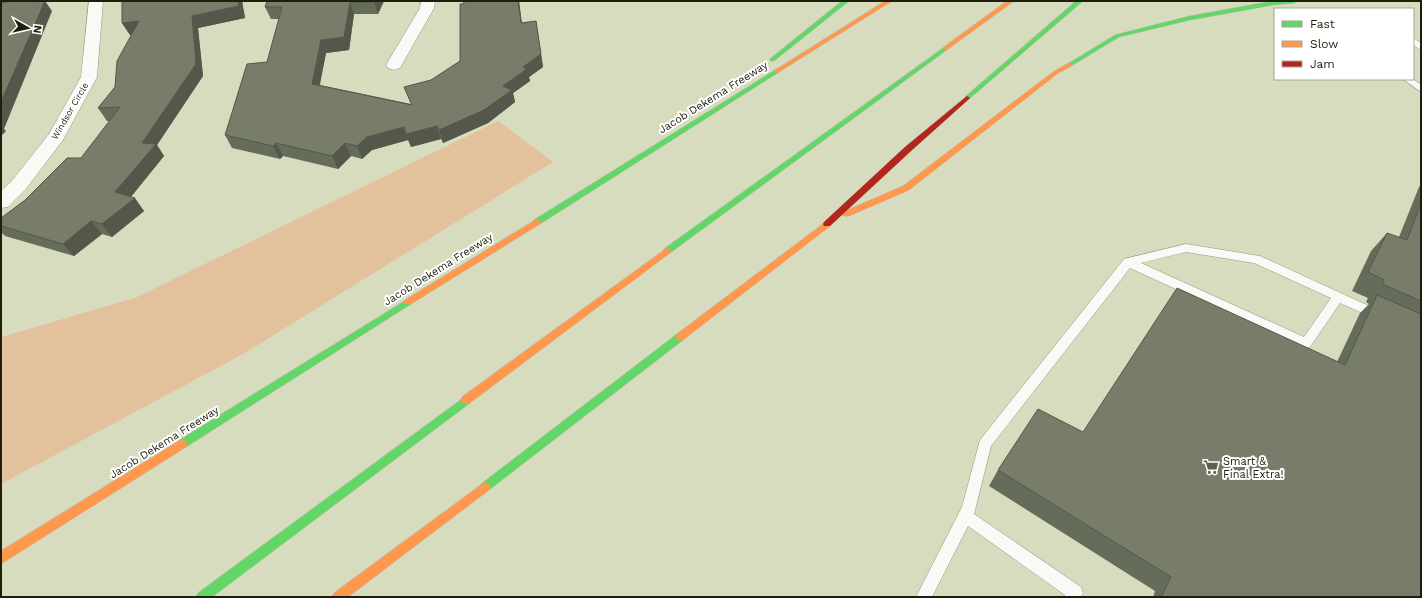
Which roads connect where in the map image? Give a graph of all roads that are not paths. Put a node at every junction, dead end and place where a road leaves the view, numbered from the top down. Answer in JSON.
{"nodes":[{"id":1,"x":96,"y":1,"type":"edge"},
{"id":2,"x":428,"y":1,"type":"edge"},
{"id":3,"x":846,"y":1,"type":"edge"},
{"id":4,"x":889,"y":1,"type":"edge"},
{"id":5,"x":1011,"y":1,"type":"edge"},
{"id":6,"x":1080,"y":1,"type":"edge"},
{"id":7,"x":1294,"y":1,"type":"edge"},
{"id":8,"x":767,"y":63,"type":"dead end"},
{"id":9,"x":394,"y":65,"type":"dead end"},
{"id":10,"x":748,"y":78,"type":"dead end"},
{"id":11,"x":1408,"y":80,"type":"edge"},
{"id":12,"x":1421,"y":89,"type":"edge"},
{"id":13,"x":681,"y":131,"type":"junction"},
{"id":14,"x":1,"y":202,"type":"edge"},
{"id":15,"x":832,"y":220,"type":"junction"},
{"id":16,"x":1128,"y":262,"type":"junction"},
{"id":17,"x":1338,"y":297,"type":"junction"},
{"id":18,"x":1386,"y":319,"type":"edge"},
{"id":19,"x":965,"y":516,"type":"junction"},
{"id":20,"x":1,"y":558,"type":"edge"},
{"id":21,"x":202,"y":597,"type":"edge"},
{"id":22,"x":338,"y":597,"type":"edge"},
{"id":23,"x":924,"y":597,"type":"edge"},
{"id":24,"x":1072,"y":597,"type":"edge"}],
"edges":[{"from":1,"to":14,"type":"street","name":"Windsor Circle"},
{"from":2,"to":9,"type":"street"},
{"from":3,"to":8,"type":"highway"},
{"from":4,"to":13,"type":"highway","name":"Jacob Dekema Freeway"},
{"from":5,"to":21,"type":"highway"},
{"from":6,"to":15,"type":"highway"},
{"from":7,"to":15,"type":"highway"},
{"from":10,"to":13,"type":"highway"},
{"from":11,"to":12,"type":"lane"},
{"from":13,"to":20,"type":"highway","name":"Jacob Dekema Freeway"},
{"from":15,"to":22,"type":"highway"},
{"from":16,"to":17,"type":"lane"},
{"from":16,"to":17,"type":"lane"},
{"from":16,"to":19,"type":"lane"},
{"from":17,"to":18,"type":"lane"},
{"from":19,"to":23,"type":"lane"},
{"from":19,"to":24,"type":"lane"}]}
